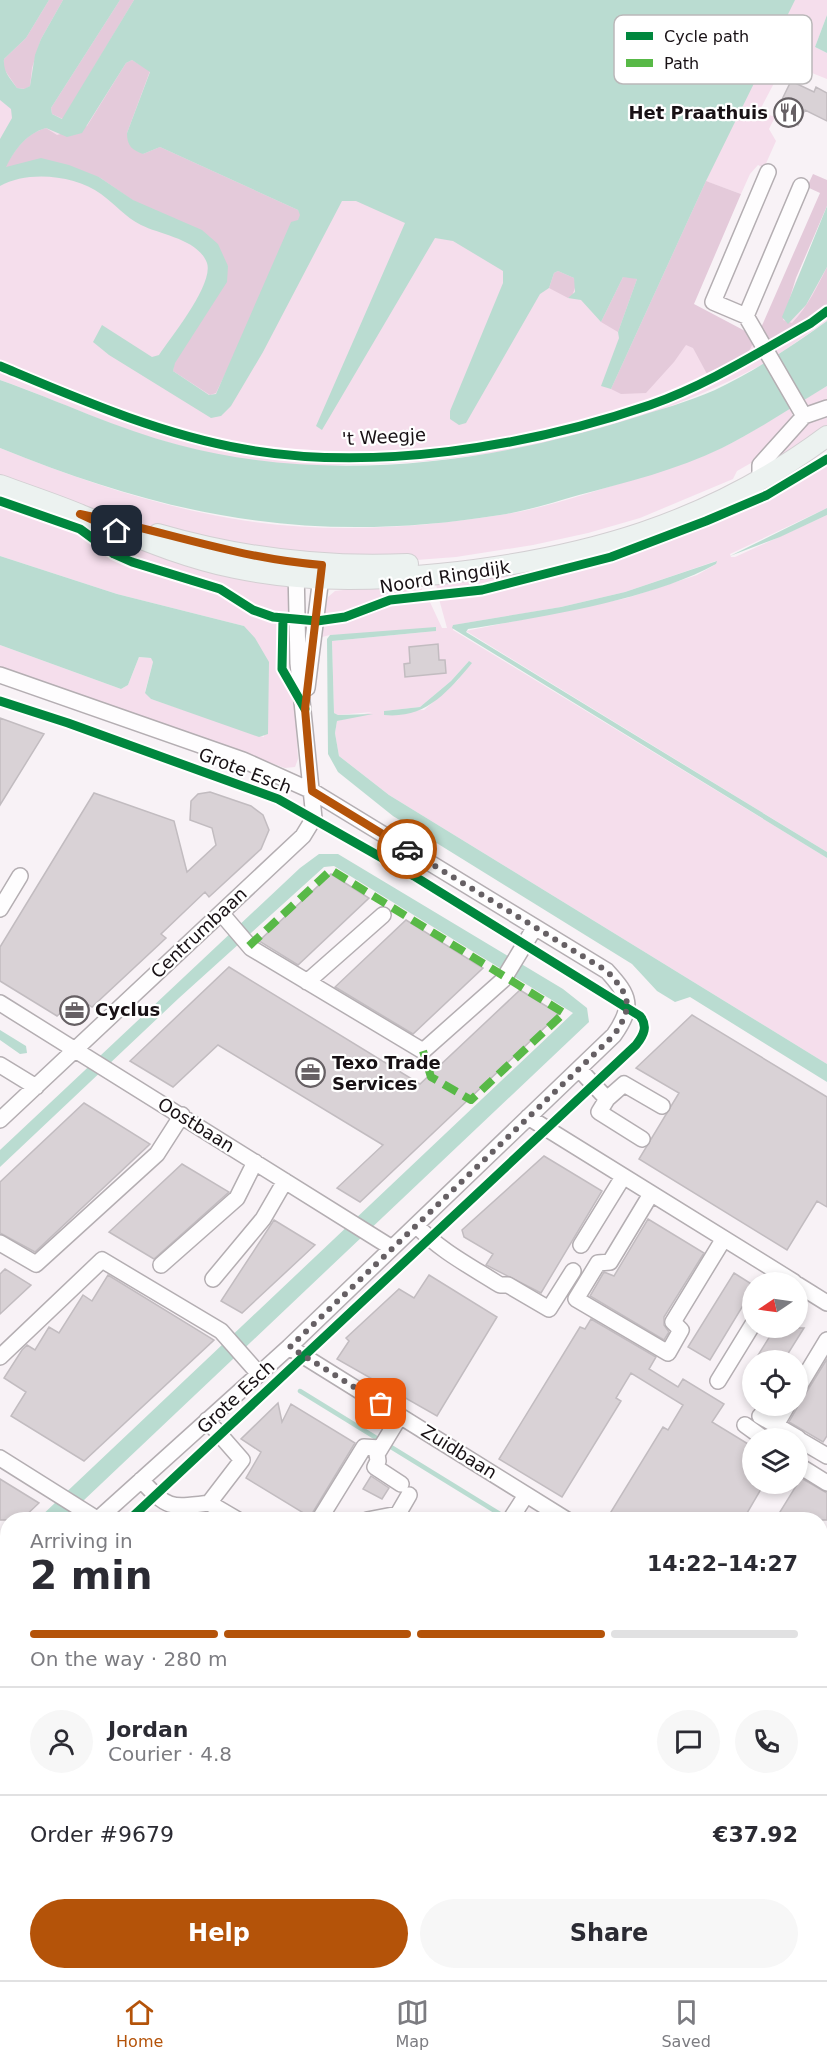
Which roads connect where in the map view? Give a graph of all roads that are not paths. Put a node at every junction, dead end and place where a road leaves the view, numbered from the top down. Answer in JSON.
{"nodes":[{"id":1,"x":768,"y":172,"type":"dead end"},
{"id":2,"x":801,"y":186,"type":"dead end"},
{"id":3,"x":747,"y":316,"type":"junction"},
{"id":4,"x":827,"y":408,"type":"edge"},
{"id":5,"x":802,"y":411,"type":"junction"},
{"id":6,"x":827,"y":436,"type":"edge"},
{"id":7,"x":760,"y":479,"type":"junction"},
{"id":8,"x":0,"y":485,"type":"edge"},
{"id":9,"x":296,"y":570,"type":"junction"},
{"id":10,"x":322,"y":572,"type":"junction"},
{"id":11,"x":0,"y":675,"type":"edge"},
{"id":12,"x":305,"y":709,"type":"junction"},
{"id":13,"x":312,"y":791,"type":"junction"},
{"id":14,"x":20,"y":876,"type":"dead end"},
{"id":15,"x":0,"y":909,"type":"edge"},
{"id":16,"x":220,"y":913,"type":"junction"},
{"id":17,"x":383,"y":915,"type":"dead end"},
{"id":18,"x":535,"y":927,"type":"junction"},
{"id":19,"x":307,"y":982,"type":"junction"},
{"id":20,"x":0,"y":1003,"type":"edge"},
{"id":21,"x":76,"y":1049,"type":"junction"},
{"id":22,"x":0,"y":1065,"type":"edge"},
{"id":23,"x":579,"y":1068,"type":"junction"},
{"id":24,"x":36,"y":1086,"type":"junction"},
{"id":25,"x":607,"y":1099,"type":"junction"},
{"id":26,"x":662,"y":1106,"type":"dead end"},
{"id":27,"x":182,"y":1115,"type":"junction"},
{"id":28,"x":528,"y":1117,"type":"junction"},
{"id":29,"x":0,"y":1120,"type":"edge"},
{"id":30,"x":642,"y":1139,"type":"dead end"},
{"id":31,"x":255,"y":1162,"type":"junction"},
{"id":32,"x":623,"y":1177,"type":"junction"},
{"id":33,"x":285,"y":1180,"type":"junction"},
{"id":34,"x":651,"y":1194,"type":"junction"},
{"id":35,"x":416,"y":1225,"type":"junction"},
{"id":36,"x":723,"y":1240,"type":"junction"},
{"id":37,"x":0,"y":1243,"type":"edge"},
{"id":38,"x":582,"y":1245,"type":"dead end"},
{"id":39,"x":392,"y":1248,"type":"junction"},
{"id":40,"x":161,"y":1265,"type":"dead end"},
{"id":41,"x":573,"y":1271,"type":"dead end"},
{"id":42,"x":773,"y":1272,"type":"edge"},
{"id":43,"x":213,"y":1279,"type":"dead end"},
{"id":44,"x":808,"y":1291,"type":"edge"},
{"id":45,"x":827,"y":1303,"type":"edge"},
{"id":46,"x":744,"y":1338,"type":"edge"},
{"id":47,"x":827,"y":1340,"type":"edge"},
{"id":48,"x":290,"y":1347,"type":"junction"},
{"id":49,"x":0,"y":1357,"type":"edge"},
{"id":50,"x":808,"y":1371,"type":"edge"},
{"id":51,"x":259,"y":1374,"type":"junction"},
{"id":52,"x":718,"y":1381,"type":"dead end"},
{"id":53,"x":400,"y":1416,"type":"junction"},
{"id":54,"x":760,"y":1416,"type":"dead end"},
{"id":55,"x":781,"y":1416,"type":"edge"},
{"id":56,"x":207,"y":1420,"type":"junction"},
{"id":57,"x":745,"y":1425,"type":"dead end"},
{"id":58,"x":776,"y":1425,"type":"junction"},
{"id":59,"x":749,"y":1428,"type":"edge"},
{"id":60,"x":781,"y":1428,"type":"edge"},
{"id":61,"x":384,"y":1442,"type":"junction"},
{"id":62,"x":808,"y":1445,"type":"edge"},
{"id":63,"x":827,"y":1456,"type":"edge"},
{"id":64,"x":0,"y":1458,"type":"edge"},
{"id":65,"x":808,"y":1471,"type":"edge"},
{"id":66,"x":141,"y":1480,"type":"junction"},
{"id":67,"x":827,"y":1483,"type":"edge"},
{"id":68,"x":526,"y":1494,"type":"junction"},
{"id":69,"x":209,"y":1503,"type":"junction"},
{"id":70,"x":86,"y":1512,"type":"edge"},
{"id":71,"x":105,"y":1512,"type":"edge"},
{"id":72,"x":224,"y":1512,"type":"edge"},
{"id":73,"x":324,"y":1512,"type":"edge"},
{"id":74,"x":399,"y":1512,"type":"edge"},
{"id":75,"x":515,"y":1512,"type":"edge"},
{"id":76,"x":555,"y":1512,"type":"edge"}],
"edges":[{"from":1,"to":3,"type":"street"},
{"from":2,"to":3,"type":"street"},
{"from":3,"to":5,"type":"street"},
{"from":4,"to":5,"type":"street"},
{"from":5,"to":7,"type":"street"},
{"from":6,"to":7,"type":"main road","name":"Noord Ringdijk"},
{"from":7,"to":10,"type":"main road","name":"Noord Ringdijk"},
{"from":8,"to":9,"type":"main road","name":"Noord Ringdijk"},
{"from":9,"to":10,"type":"main road","name":"Noord Ringdijk"},
{"from":9,"to":12,"type":"street","name":"Centrumbaan"},
{"from":10,"to":12,"type":"street","name":"Centrumbaan"},
{"from":11,"to":13,"type":"street","name":"Grote Esch"},
{"from":12,"to":13,"type":"street","name":"Centrumbaan"},
{"from":13,"to":16,"type":"street","name":"Centrumbaan"},
{"from":13,"to":18,"type":"street","name":"Grote Esch"},
{"from":14,"to":15,"type":"street"},
{"from":16,"to":19,"type":"street"},
{"from":16,"to":21,"type":"street","name":"Centrumbaan"},
{"from":17,"to":19,"type":"street"},
{"from":18,"to":19,"type":"street"},
{"from":18,"to":23,"type":"street","name":"Grote Esch"},
{"from":20,"to":21,"type":"street","name":"Oostbaan"},
{"from":21,"to":24,"type":"street","name":"Centrumbaan"},
{"from":21,"to":27,"type":"street","name":"Oostbaan"},
{"from":22,"to":24,"type":"street"},
{"from":23,"to":25,"type":"street"},
{"from":23,"to":28,"type":"street","name":"Grote Esch"},
{"from":24,"to":29,"type":"street","name":"Centrumbaan"},
{"from":25,"to":26,"type":"street"},
{"from":25,"to":30,"type":"street"},
{"from":27,"to":31,"type":"street","name":"Oostbaan"},
{"from":27,"to":37,"type":"street"},
{"from":28,"to":32,"type":"street"},
{"from":28,"to":35,"type":"street","name":"Grote Esch"},
{"from":31,"to":33,"type":"street","name":"Oostbaan"},
{"from":31,"to":40,"type":"street"},
{"from":32,"to":34,"type":"street"},
{"from":32,"to":38,"type":"street"},
{"from":33,"to":39,"type":"street","name":"Oostbaan"},
{"from":33,"to":43,"type":"street"},
{"from":34,"to":36,"type":"street"},
{"from":34,"to":36,"type":"street"},
{"from":35,"to":39,"type":"street","name":"Grote Esch"},
{"from":35,"to":41,"type":"street"},
{"from":36,"to":42,"type":"street"},
{"from":39,"to":48,"type":"street","name":"Grote Esch"},
{"from":44,"to":45,"type":"street"},
{"from":46,"to":52,"type":"street"},
{"from":47,"to":50,"type":"street"},
{"from":48,"to":51,"type":"street","name":"Grote Esch"},
{"from":48,"to":53,"type":"street","name":"Zuidbaan"},
{"from":49,"to":51,"type":"street"},
{"from":51,"to":56,"type":"street","name":"Grote Esch"},
{"from":53,"to":61,"type":"street"},
{"from":53,"to":68,"type":"street","name":"Zuidbaan"},
{"from":54,"to":58,"type":"street"},
{"from":55,"to":58,"type":"street"},
{"from":56,"to":66,"type":"street","name":"Grote Esch"},
{"from":56,"to":69,"type":"street"},
{"from":57,"to":59,"type":"street"},
{"from":58,"to":60,"type":"street"},
{"from":61,"to":73,"type":"street"},
{"from":61,"to":74,"type":"street"},
{"from":62,"to":63,"type":"street"},
{"from":64,"to":70,"type":"street"},
{"from":65,"to":67,"type":"street"},
{"from":66,"to":69,"type":"street"},
{"from":66,"to":71,"type":"street","name":"Grote Esch"},
{"from":68,"to":75,"type":"street"},
{"from":68,"to":76,"type":"street","name":"Zuidbaan"},
{"from":69,"to":72,"type":"street"}]}
